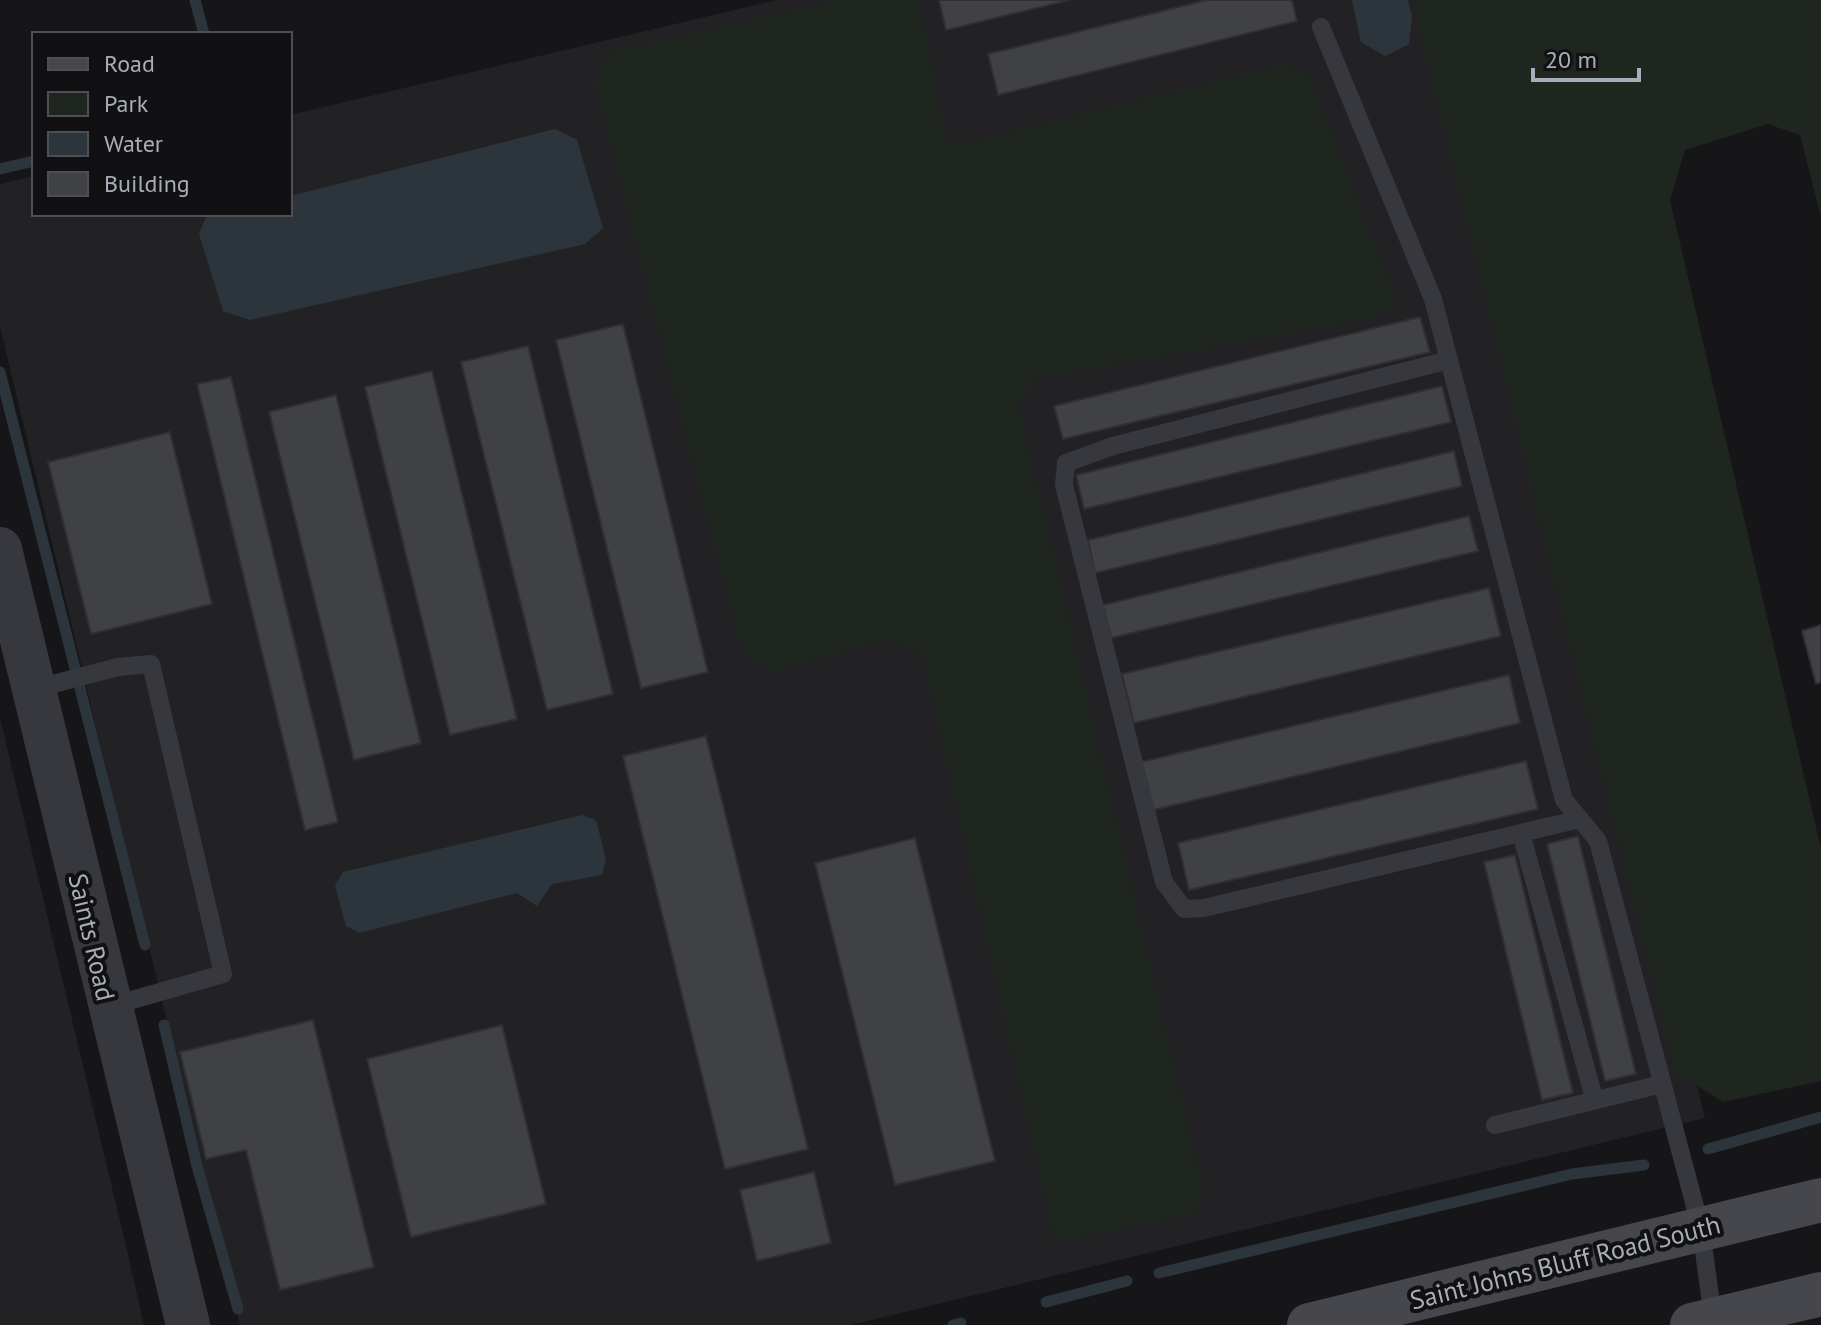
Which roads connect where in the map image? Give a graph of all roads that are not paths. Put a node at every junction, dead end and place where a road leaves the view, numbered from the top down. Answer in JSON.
{"nodes":[{"id":1,"x":1321,"y":27,"type":"dead end"},
{"id":2,"x":1449,"y":360,"type":"junction"},
{"id":3,"x":0,"y":549,"type":"edge"},
{"id":4,"x":33,"y":689,"type":"junction"},
{"id":5,"x":1580,"y":819,"type":"junction"},
{"id":6,"x":1521,"y":833,"type":"junction"},
{"id":7,"x":109,"y":1007,"type":"junction"},
{"id":8,"x":1662,"y":1084,"type":"junction"},
{"id":9,"x":1594,"y":1098,"type":"junction"},
{"id":10,"x":1495,"y":1125,"type":"dead end"},
{"id":11,"x":1821,"y":1200,"type":"edge"},
{"id":12,"x":1701,"y":1229,"type":"junction"},
{"id":13,"x":1821,"y":1294,"type":"edge"},
{"id":14,"x":1703,"y":1322,"type":"edge"},
{"id":15,"x":188,"y":1325,"type":"edge"},
{"id":16,"x":1309,"y":1325,"type":"edge"}],
"edges":[{"from":1,"to":2,"type":"lane"},
{"from":2,"to":5,"type":"lane"},
{"from":2,"to":6,"type":"lane"},
{"from":3,"to":4,"type":"street","name":"Saints Road"},
{"from":4,"to":7,"type":"street","name":"Saints Road"},
{"from":4,"to":7,"type":"lane"},
{"from":5,"to":6,"type":"lane"},
{"from":5,"to":8,"type":"lane"},
{"from":6,"to":9,"type":"lane"},
{"from":7,"to":15,"type":"street","name":"Saints Road"},
{"from":8,"to":9,"type":"lane"},
{"from":8,"to":12,"type":"lane"},
{"from":9,"to":10,"type":"lane"},
{"from":11,"to":12,"type":"main road","name":"Saint Johns Bluff Road South"},
{"from":12,"to":14,"type":"lane"},
{"from":12,"to":16,"type":"main road","name":"Saint Johns Bluff Road South"},
{"from":13,"to":14,"type":"main road"}]}
